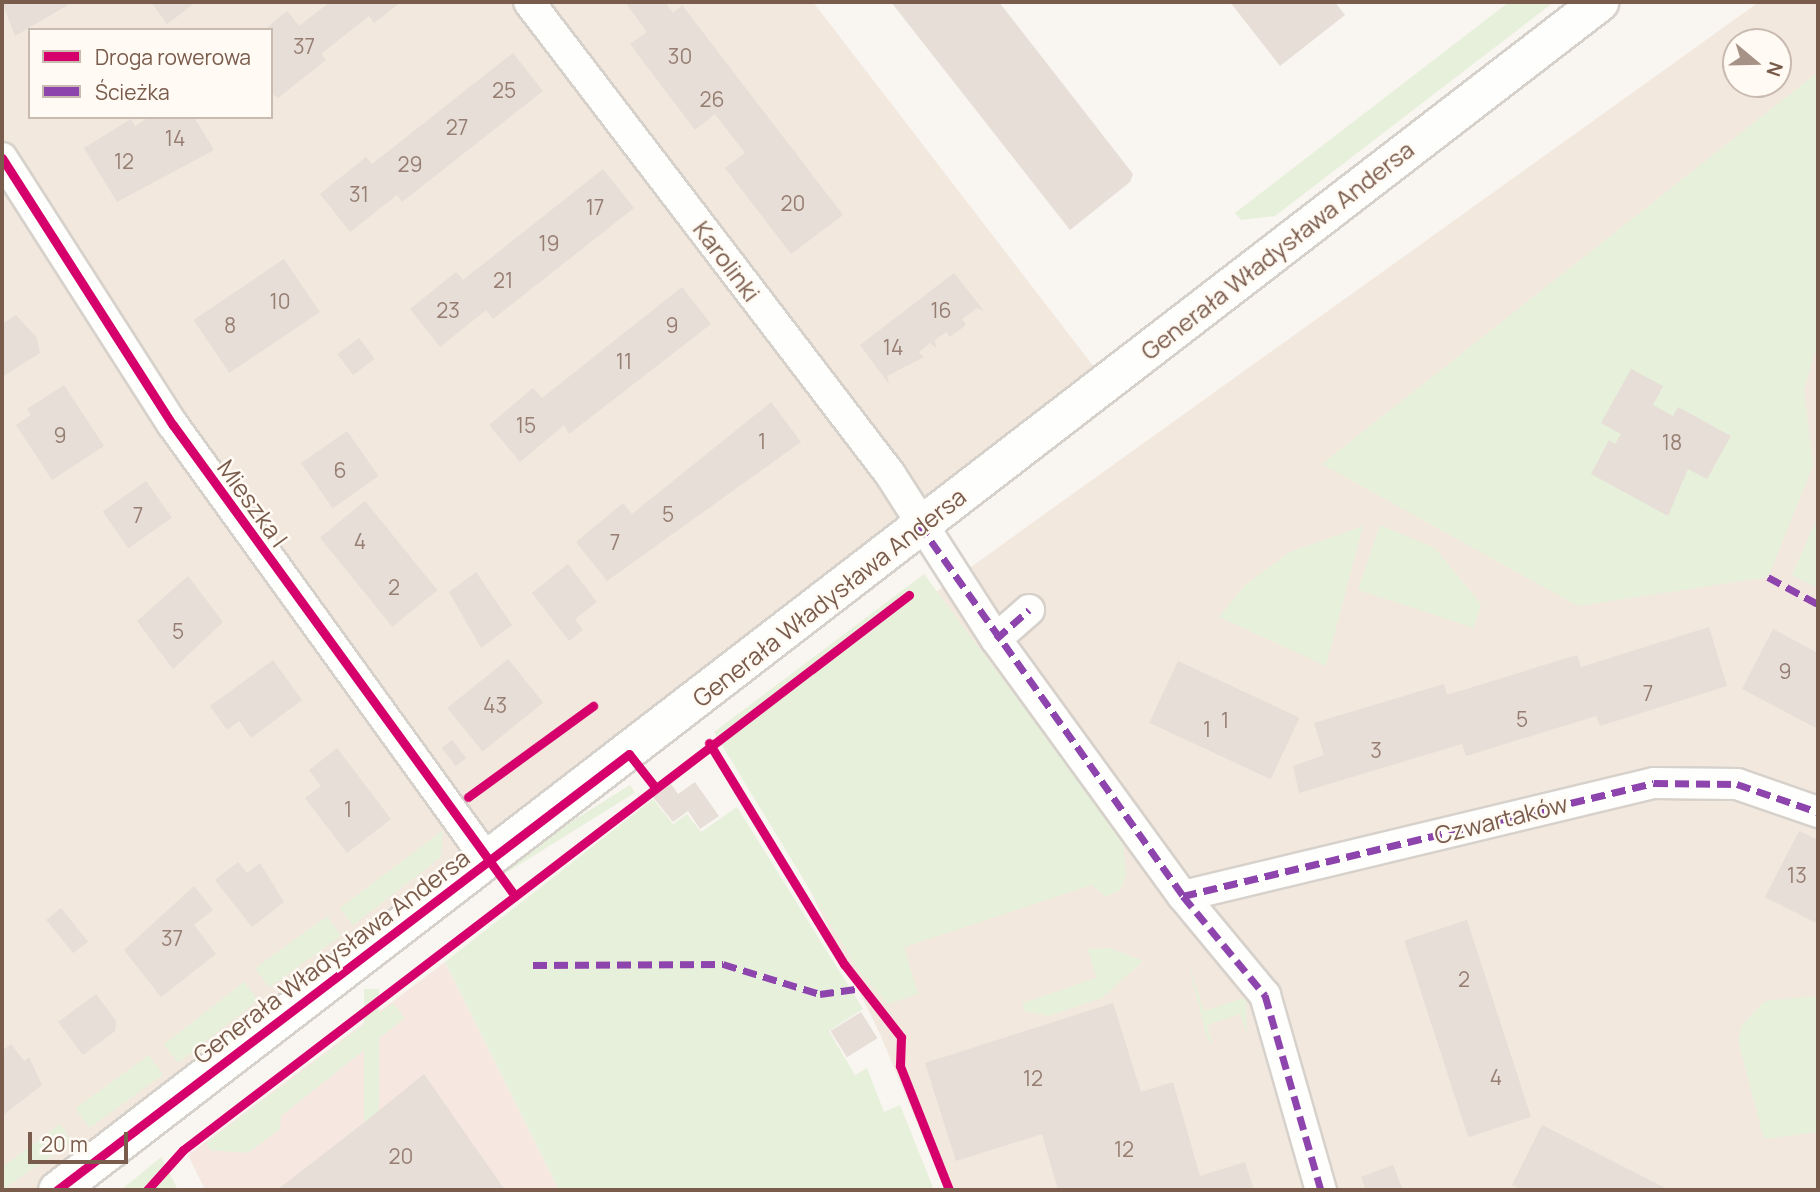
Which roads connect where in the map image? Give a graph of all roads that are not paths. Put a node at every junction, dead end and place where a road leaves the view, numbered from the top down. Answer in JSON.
{"nodes":[{"id":1,"x":529,"y":2,"type":"edge"},
{"id":2,"x":1599,"y":2,"type":"edge"},
{"id":3,"x":2,"y":158,"type":"edge"},
{"id":4,"x":919,"y":524,"type":"junction"},
{"id":5,"x":1029,"y":610,"type":"dead end"},
{"id":6,"x":996,"y":639,"type":"junction"},
{"id":7,"x":1818,"y":812,"type":"edge"},
{"id":8,"x":488,"y":861,"type":"junction"},
{"id":9,"x":1183,"y":896,"type":"junction"},
{"id":10,"x":57,"y":1190,"type":"edge"},
{"id":11,"x":1321,"y":1190,"type":"edge"}],
"edges":[{"from":1,"to":4,"type":"street","name":"Karolinki"},
{"from":2,"to":4,"type":"street","name":"Generała Władysława Andersa"},
{"from":3,"to":8,"type":"street","name":"Mieszka I"},
{"from":4,"to":6,"type":"street"},
{"from":4,"to":8,"type":"street","name":"Generała Władysława Andersa"},
{"from":5,"to":6,"type":"street"},
{"from":6,"to":9,"type":"street"},
{"from":7,"to":9,"type":"street","name":"Czwartaków"},
{"from":8,"to":10,"type":"street","name":"Generała Władysława Andersa"},
{"from":9,"to":11,"type":"street"}]}
